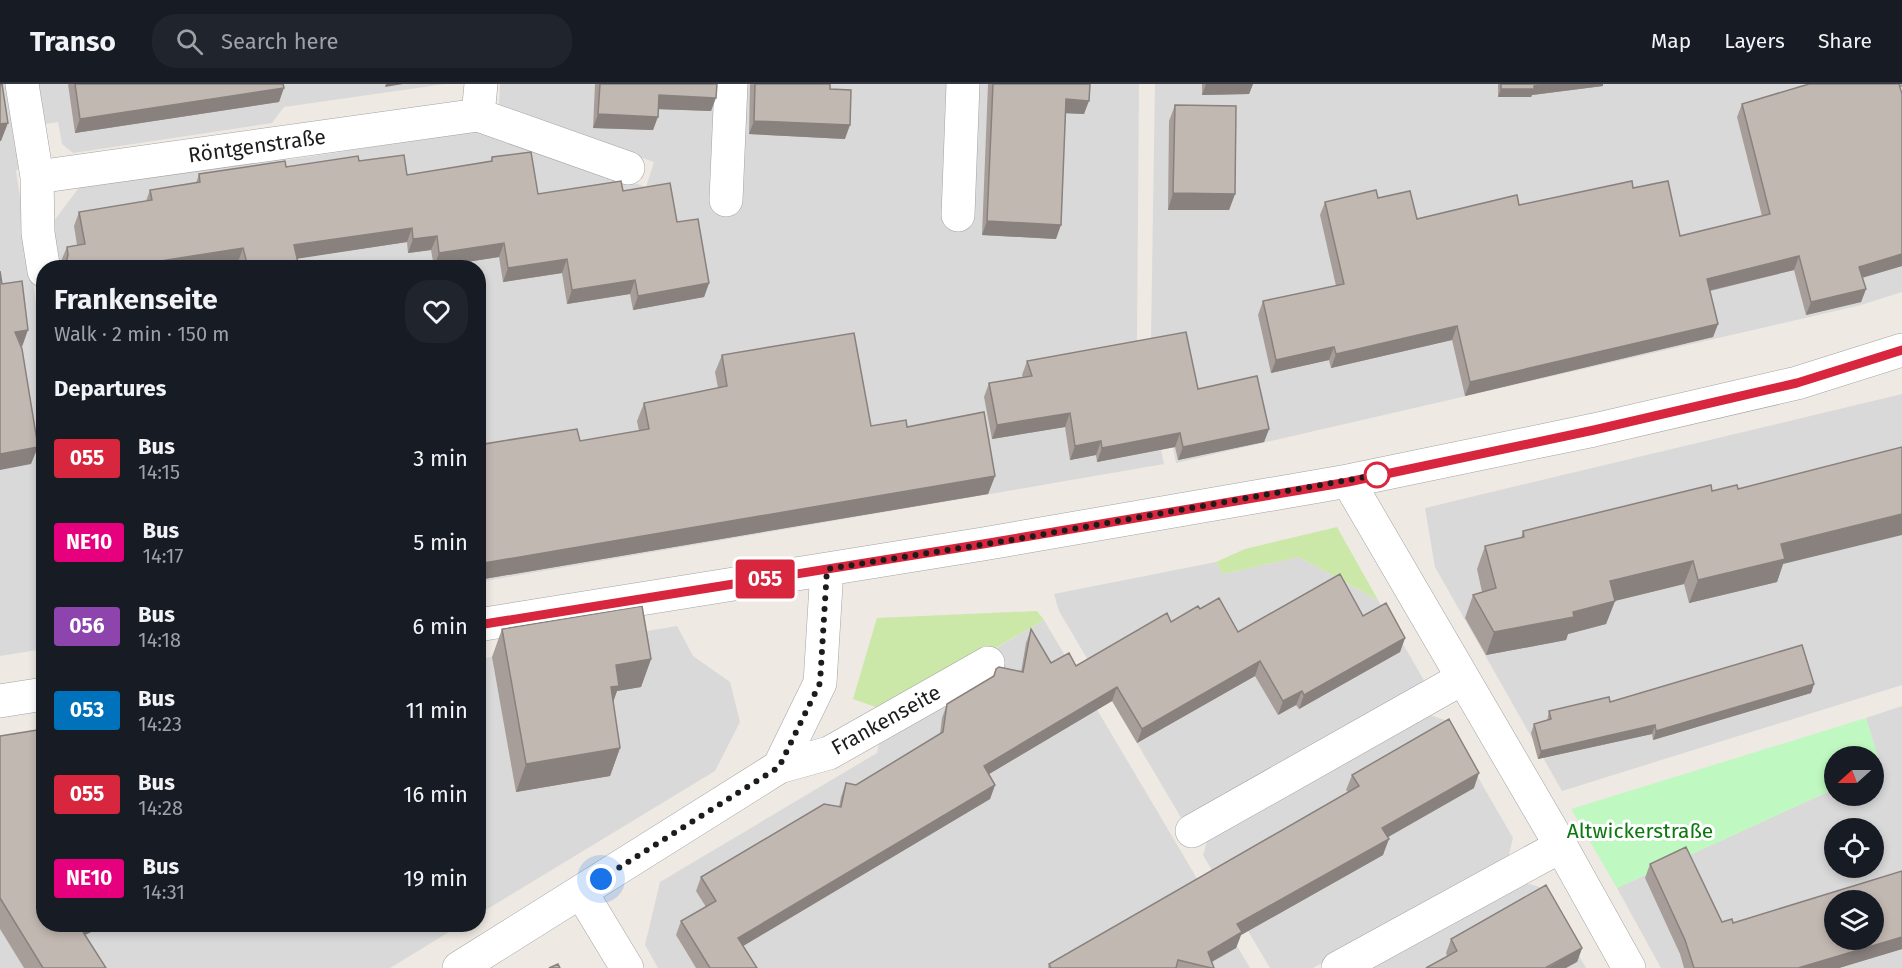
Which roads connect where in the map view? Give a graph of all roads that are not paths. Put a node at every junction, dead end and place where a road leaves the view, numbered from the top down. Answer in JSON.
{"nodes":[{"id":1,"x":22,"y":84,"type":"edge"},
{"id":2,"x":730,"y":84,"type":"edge"},
{"id":3,"x":963,"y":84,"type":"edge"},
{"id":4,"x":479,"y":99,"type":"edge"},
{"id":5,"x":628,"y":168,"type":"dead end"},
{"id":6,"x":37,"y":177,"type":"junction"},
{"id":7,"x":726,"y":200,"type":"dead end"},
{"id":8,"x":958,"y":215,"type":"dead end"},
{"id":9,"x":42,"y":260,"type":"edge"},
{"id":10,"x":1902,"y":350,"type":"edge"},
{"id":11,"x":1348,"y":482,"type":"junction"},
{"id":12,"x":827,"y":569,"type":"junction"},
{"id":13,"x":486,"y":624,"type":"edge"},
{"id":14,"x":988,"y":663,"type":"dead end"},
{"id":15,"x":1463,"y":678,"type":"junction"},
{"id":16,"x":36,"y":695,"type":"edge"},
{"id":17,"x":0,"y":701,"type":"edge"},
{"id":18,"x":779,"y":767,"type":"junction"},
{"id":19,"x":1192,"y":831,"type":"dead end"},
{"id":20,"x":1561,"y":846,"type":"junction"},
{"id":21,"x":581,"y":892,"type":"junction"},
{"id":22,"x":459,"y":968,"type":"edge"},
{"id":23,"x":627,"y":968,"type":"edge"},
{"id":24,"x":1338,"y":968,"type":"edge"},
{"id":25,"x":1629,"y":968,"type":"edge"}],
"edges":[{"from":1,"to":6,"type":"street"},
{"from":2,"to":7,"type":"street"},
{"from":3,"to":8,"type":"street"},
{"from":4,"to":5,"type":"street","name":"Röntgenstraße"},
{"from":4,"to":6,"type":"street","name":"Röntgenstraße"},
{"from":6,"to":9,"type":"street"},
{"from":10,"to":11,"type":"street"},
{"from":11,"to":12,"type":"street"},
{"from":11,"to":15,"type":"street"},
{"from":12,"to":13,"type":"street"},
{"from":12,"to":18,"type":"street","name":"Frankenseite"},
{"from":14,"to":18,"type":"street","name":"Frankenseite"},
{"from":15,"to":19,"type":"street"},
{"from":15,"to":20,"type":"street"},
{"from":16,"to":17,"type":"street"},
{"from":18,"to":21,"type":"street","name":"Frankenseite"},
{"from":20,"to":24,"type":"street"},
{"from":20,"to":25,"type":"street"},
{"from":21,"to":22,"type":"street","name":"Frankenseite"},
{"from":21,"to":23,"type":"street"}]}
